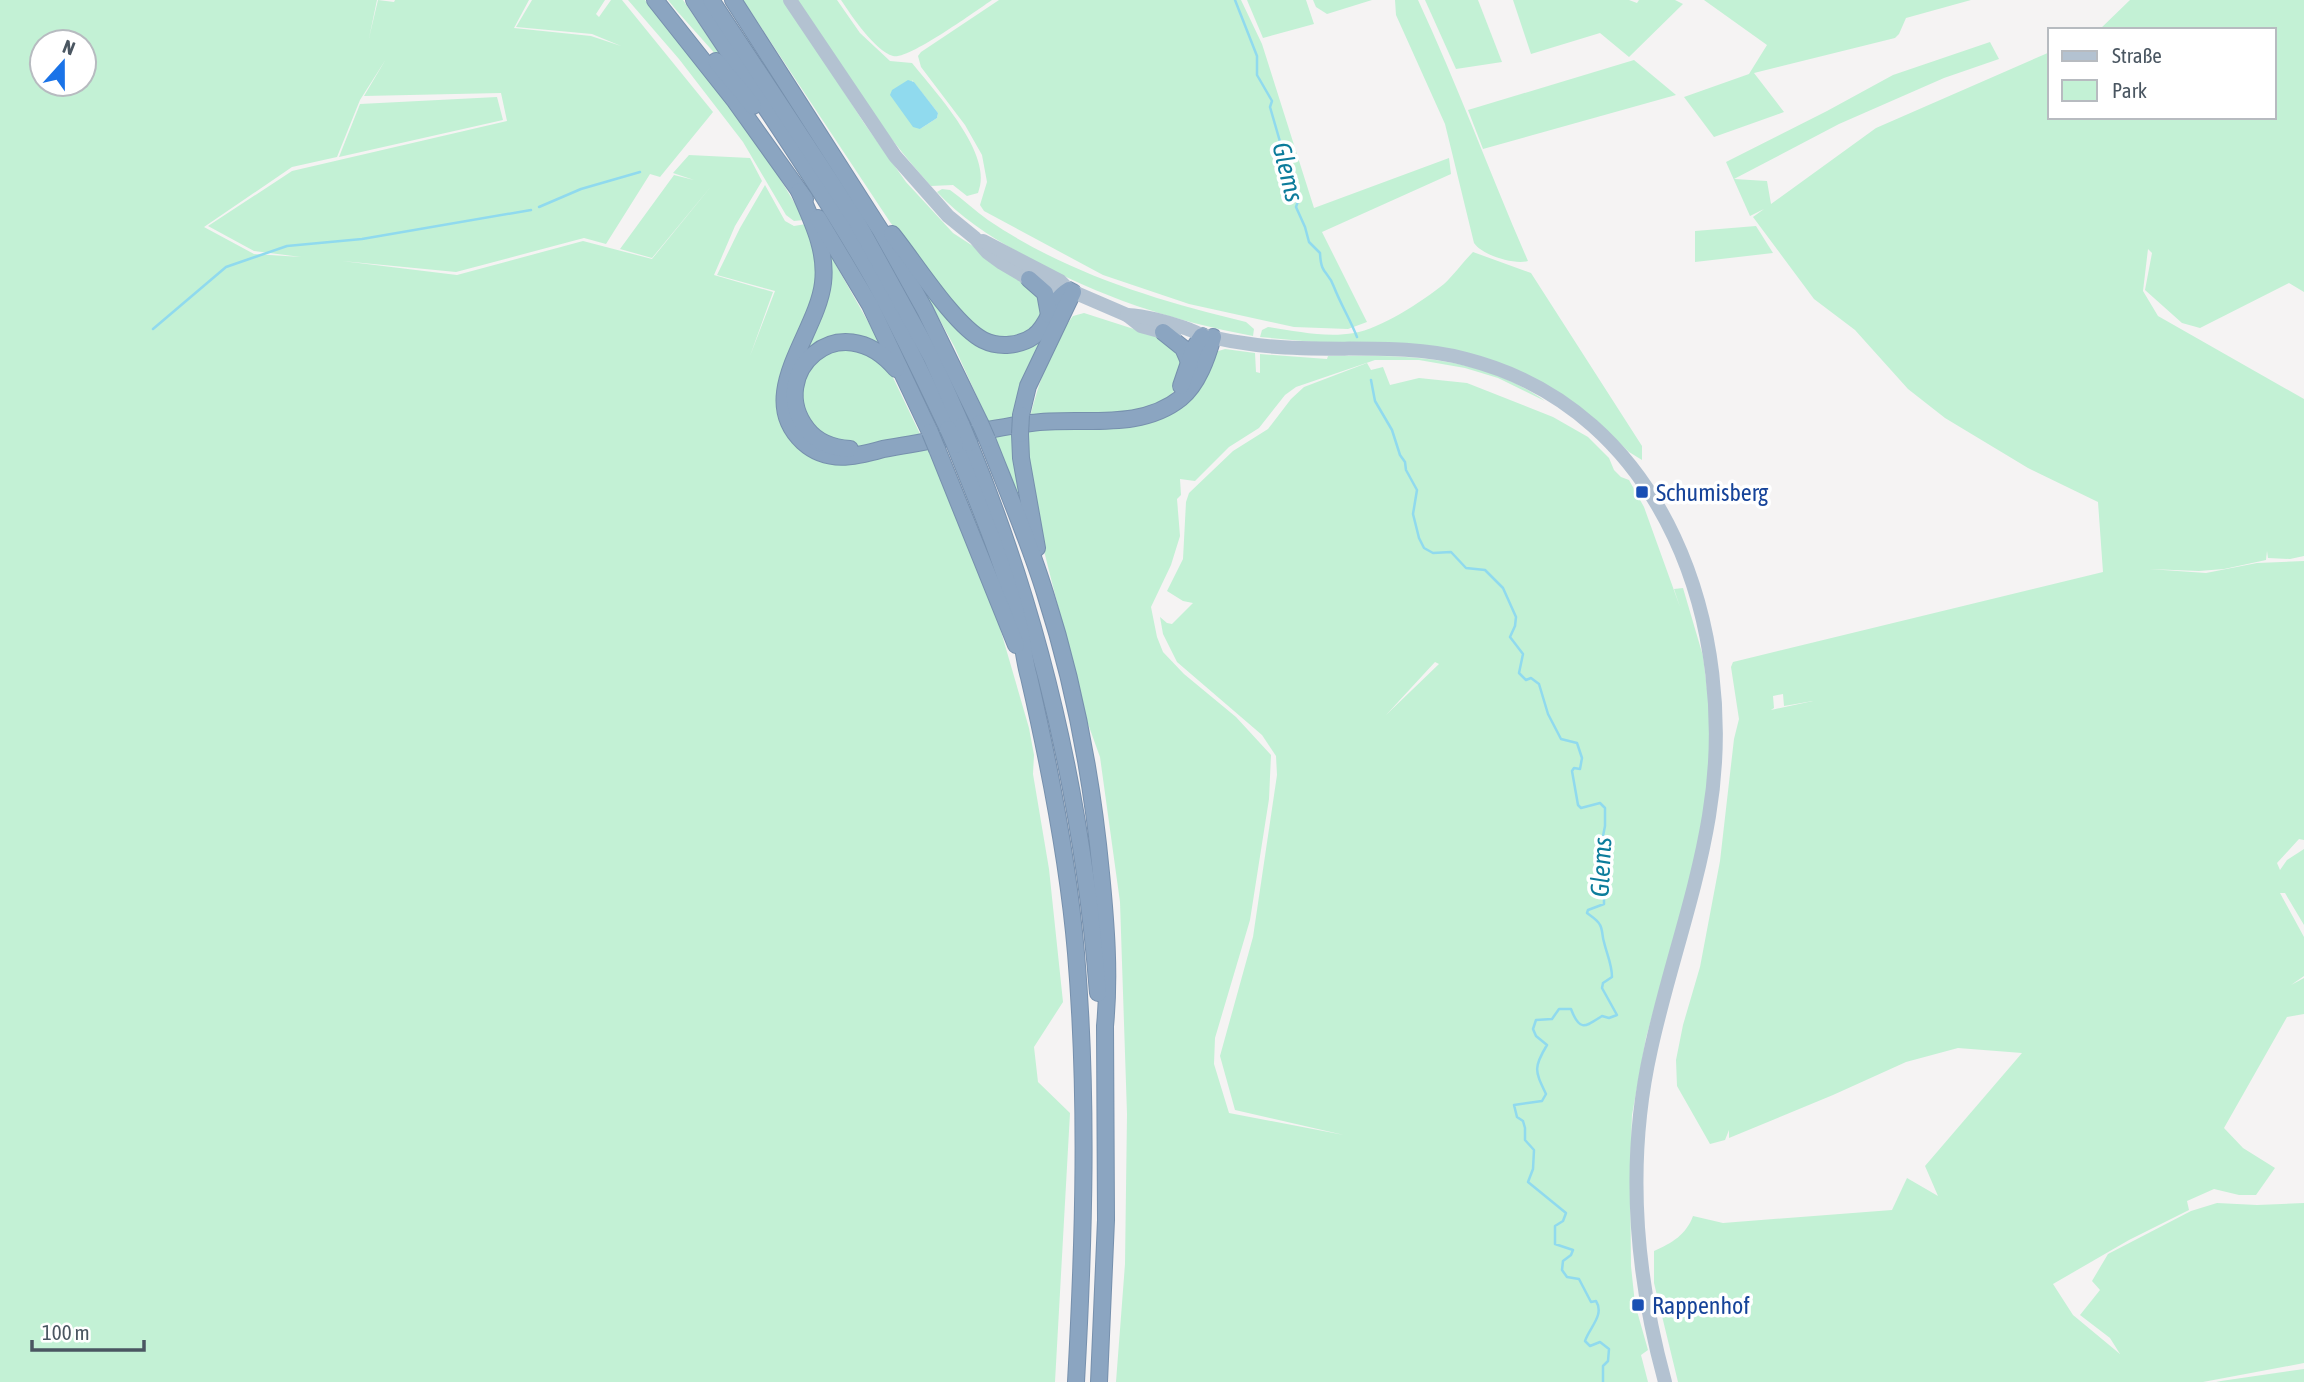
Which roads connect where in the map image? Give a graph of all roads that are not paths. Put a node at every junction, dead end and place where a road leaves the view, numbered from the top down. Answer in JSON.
{"nodes":[{"id":1,"x":655,"y":0,"type":"edge"},
{"id":2,"x":665,"y":0,"type":"edge"},
{"id":3,"x":694,"y":0,"type":"edge"},
{"id":4,"x":711,"y":0,"type":"edge"},
{"id":5,"x":790,"y":0,"type":"edge"},
{"id":6,"x":735,"y":2,"type":"edge"},
{"id":7,"x":818,"y":190,"type":"junction"},
{"id":8,"x":799,"y":191,"type":"junction"},
{"id":9,"x":857,"y":192,"type":"junction"},
{"id":10,"x":975,"y":238,"type":"junction"},
{"id":11,"x":1029,"y":279,"type":"junction"},
{"id":12,"x":1071,"y":291,"type":"junction"},
{"id":13,"x":1049,"y":315,"type":"junction"},
{"id":14,"x":1127,"y":315,"type":"junction"},
{"id":15,"x":1163,"y":332,"type":"junction"},
{"id":16,"x":1207,"y":337,"type":"junction"},
{"id":17,"x":1190,"y":365,"type":"junction"},
{"id":18,"x":908,"y":383,"type":"junction"},
{"id":19,"x":1164,"y":407,"type":"junction"},
{"id":20,"x":955,"y":427,"type":"junction"},
{"id":21,"x":962,"y":444,"type":"junction"},
{"id":22,"x":883,"y":449,"type":"junction"},
{"id":23,"x":1045,"y":592,"type":"junction"},
{"id":24,"x":1028,"y":677,"type":"junction"},
{"id":25,"x":1105,"y":1026,"type":"junction"},
{"id":26,"x":1076,"y":1382,"type":"edge"},
{"id":27,"x":1099,"y":1382,"type":"edge"},
{"id":28,"x":1665,"y":1382,"type":"edge"}],
"edges":[{"from":1,"to":8,"type":"highway"},
{"from":2,"to":7,"type":"highway"},
{"from":3,"to":7,"type":"highway"},
{"from":4,"to":20,"type":"highway"},
{"from":5,"to":10,"type":"main road"},
{"from":6,"to":9,"type":"highway"},
{"from":7,"to":20,"type":"highway"},
{"from":8,"to":18,"type":"highway"},
{"from":8,"to":22,"type":"highway"},
{"from":9,"to":13,"type":"highway"},
{"from":9,"to":23,"type":"highway","bridge":true},
{"from":10,"to":11,"type":"main road"},
{"from":10,"to":12,"type":"main road"},
{"from":11,"to":12,"type":"main road"},
{"from":11,"to":13,"type":"highway"},
{"from":12,"to":13,"type":"highway"},
{"from":12,"to":14,"type":"main road"},
{"from":12,"to":23,"type":"highway","bridge":true},
{"from":14,"to":15,"type":"main road"},
{"from":14,"to":16,"type":"main road"},
{"from":15,"to":16,"type":"main road"},
{"from":15,"to":17,"type":"highway"},
{"from":16,"to":17,"type":"highway"},
{"from":16,"to":19,"type":"highway"},
{"from":16,"to":28,"type":"main road"},
{"from":17,"to":19,"type":"highway"},
{"from":18,"to":22,"type":"highway"},
{"from":18,"to":24,"type":"highway","bridge":true},
{"from":19,"to":22,"type":"highway"},
{"from":20,"to":21,"type":"highway","bridge":true},
{"from":21,"to":24,"type":"highway"},
{"from":21,"to":25,"type":"highway"},
{"from":23,"to":25,"type":"highway"},
{"from":24,"to":26,"type":"highway"},
{"from":25,"to":27,"type":"highway"}]}
